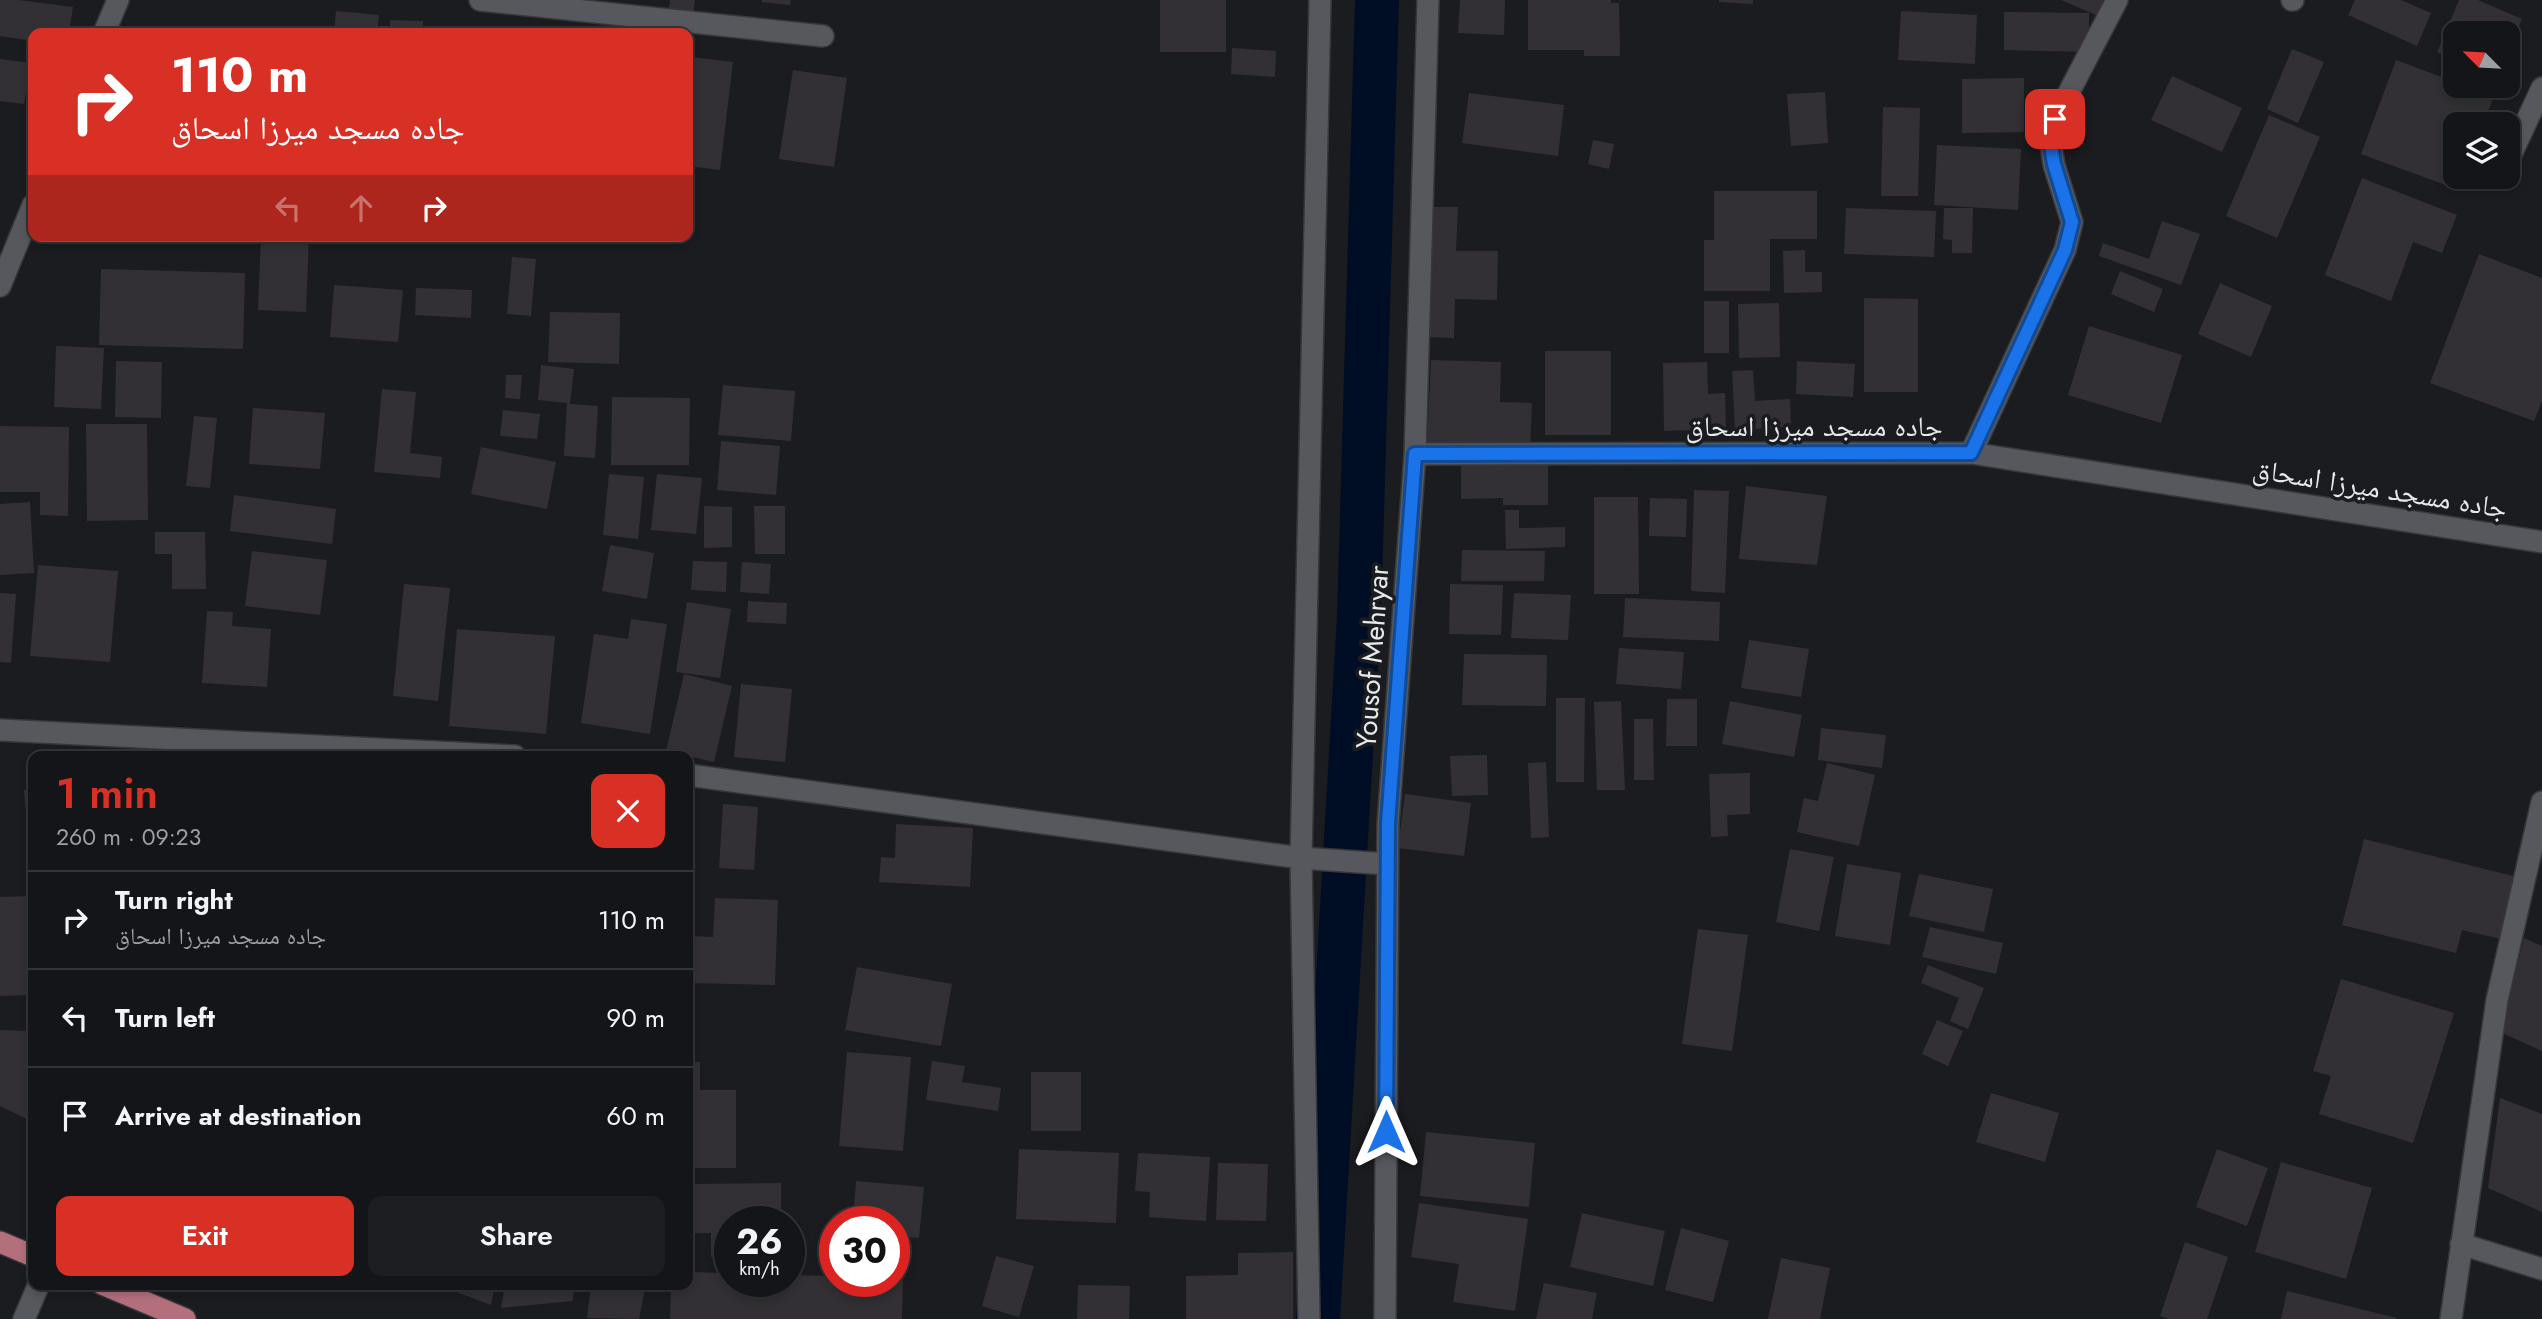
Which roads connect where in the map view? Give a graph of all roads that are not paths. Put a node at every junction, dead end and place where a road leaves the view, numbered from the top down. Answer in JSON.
{"nodes":[{"id":1,"x":118,"y":0,"type":"edge"},
{"id":2,"x":480,"y":0,"type":"edge"},
{"id":3,"x":1320,"y":0,"type":"edge"},
{"id":4,"x":1428,"y":0,"type":"edge"},
{"id":5,"x":2117,"y":0,"type":"edge"},
{"id":6,"x":106,"y":28,"type":"edge"},
{"id":7,"x":823,"y":36,"type":"dead end"},
{"id":8,"x":2542,"y":88,"type":"edge"},
{"id":9,"x":2520,"y":135,"type":"edge"},
{"id":10,"x":28,"y":217,"type":"edge"},
{"id":11,"x":0,"y":286,"type":"edge"},
{"id":12,"x":1971,"y":453,"type":"junction"},
{"id":13,"x":1415,"y":454,"type":"junction"},
{"id":14,"x":2542,"y":542,"type":"edge"},
{"id":15,"x":0,"y":730,"type":"edge"},
{"id":16,"x":416,"y":751,"type":"edge"},
{"id":17,"x":693,"y":776,"type":"edge"},
{"id":18,"x":2542,"y":802,"type":"edge"},
{"id":19,"x":1308,"y":858,"type":"junction"},
{"id":20,"x":1380,"y":864,"type":"junction"},
{"id":21,"x":0,"y":1242,"type":"edge"},
{"id":22,"x":2461,"y":1244,"type":"junction"},
{"id":23,"x":28,"y":1254,"type":"edge"},
{"id":24,"x":2542,"y":1269,"type":"edge"},
{"id":25,"x":36,"y":1290,"type":"edge"},
{"id":26,"x":116,"y":1290,"type":"edge"},
{"id":27,"x":24,"y":1319,"type":"edge"},
{"id":28,"x":185,"y":1319,"type":"edge"},
{"id":29,"x":1309,"y":1319,"type":"edge"},
{"id":30,"x":1385,"y":1319,"type":"edge"},
{"id":31,"x":2451,"y":1319,"type":"edge"}],
"edges":[{"from":1,"to":6,"type":"street"},
{"from":2,"to":7,"type":"street"},
{"from":3,"to":19,"type":"street"},
{"from":4,"to":13,"type":"street","name":"Yousof Mehryar"},
{"from":5,"to":12,"type":"street"},
{"from":8,"to":9,"type":"street"},
{"from":10,"to":11,"type":"street"},
{"from":12,"to":13,"type":"street","name":"جاده مسجد ميرزا اسحاق"},
{"from":12,"to":14,"type":"street","name":"جاده مسجد ميرزا اسحاق"},
{"from":13,"to":20,"type":"street","name":"Yousof Mehryar"},
{"from":15,"to":16,"type":"street"},
{"from":17,"to":19,"type":"street"},
{"from":18,"to":22,"type":"street"},
{"from":19,"to":20,"type":"street"},
{"from":19,"to":29,"type":"street"},
{"from":20,"to":30,"type":"street","name":"Yousof Mehryar"},
{"from":21,"to":23,"type":"main road"},
{"from":22,"to":24,"type":"street"},
{"from":22,"to":31,"type":"street"},
{"from":25,"to":27,"type":"street"},
{"from":26,"to":28,"type":"main road"}]}
